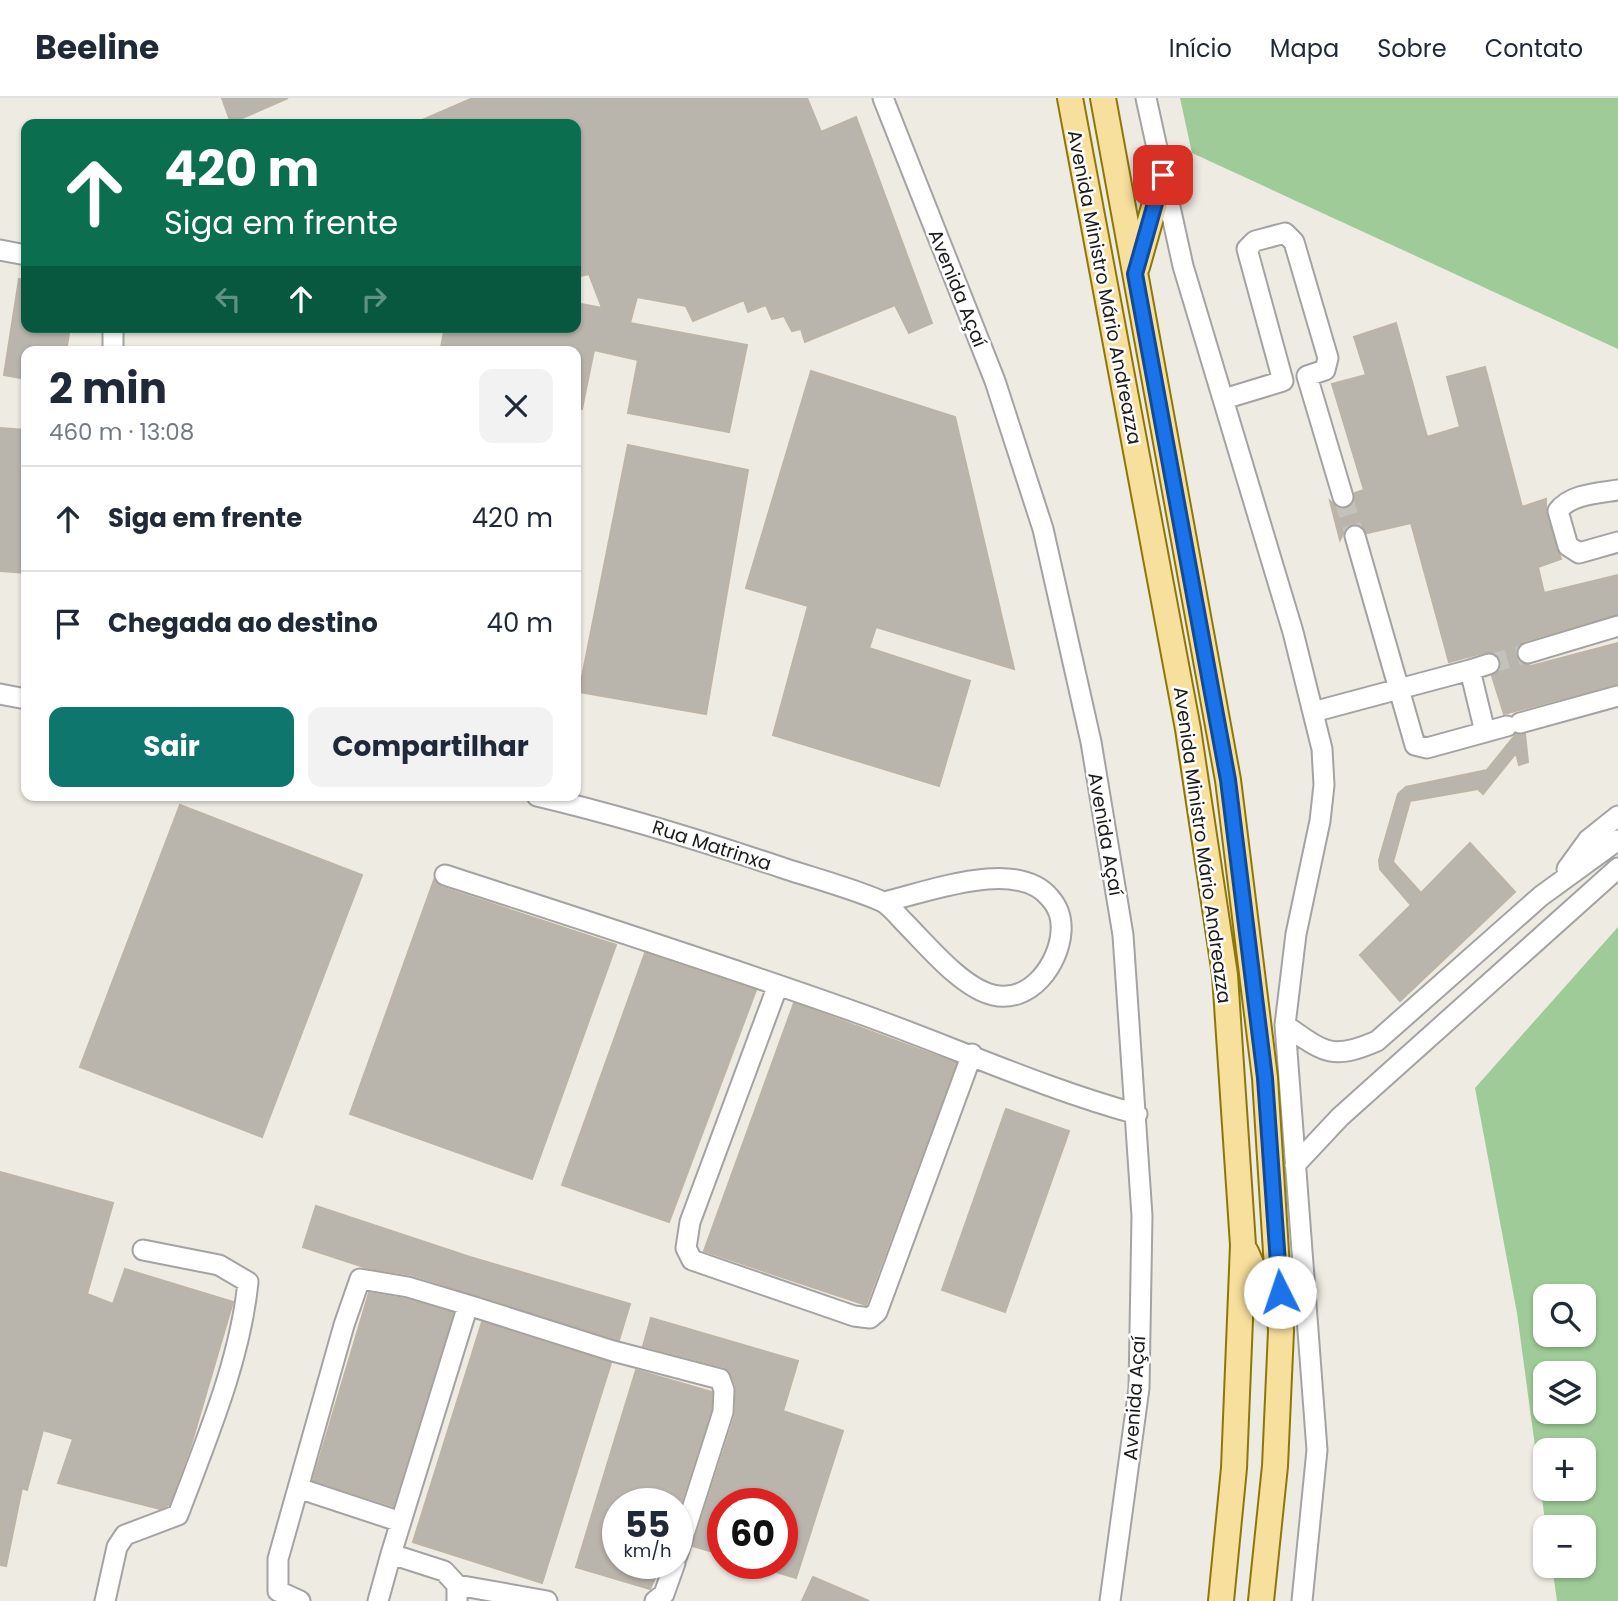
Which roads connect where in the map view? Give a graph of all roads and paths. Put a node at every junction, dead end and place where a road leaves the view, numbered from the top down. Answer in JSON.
{"nodes":[{"id":1,"x":883,"y":98,"type":"edge"},
{"id":2,"x":1070,"y":98,"type":"edge"},
{"id":3,"x":1103,"y":98,"type":"edge"},
{"id":4,"x":1146,"y":98,"type":"edge"},
{"id":5,"x":1163,"y":175,"type":"junction"},
{"id":6,"x":0,"y":250,"type":"edge"},
{"id":7,"x":21,"y":254,"type":"edge"},
{"id":8,"x":1135,"y":274,"type":"junction"},
{"id":9,"x":1307,"y":376,"type":"junction"},
{"id":10,"x":1283,"y":381,"type":"junction"},
{"id":11,"x":1224,"y":399,"type":"junction"},
{"id":12,"x":1618,"y":490,"type":"edge"},
{"id":13,"x":1343,"y":497,"type":"tunnel mouth"},
{"id":14,"x":1355,"y":536,"type":"tunnel mouth"},
{"id":15,"x":1618,"y":542,"type":"edge"},
{"id":16,"x":1618,"y":626,"type":"edge"},
{"id":17,"x":1528,"y":653,"type":"tunnel mouth"},
{"id":18,"x":1489,"y":664,"type":"tunnel mouth"},
{"id":19,"x":1470,"y":670,"type":"junction"},
{"id":20,"x":1398,"y":688,"type":"junction"},
{"id":21,"x":0,"y":694,"type":"edge"},
{"id":22,"x":1618,"y":696,"type":"edge"},
{"id":23,"x":21,"y":698,"type":"edge"},
{"id":24,"x":1313,"y":712,"type":"junction"},
{"id":25,"x":1485,"y":732,"type":"junction"},
{"id":26,"x":556,"y":801,"type":"edge"},
{"id":27,"x":1618,"y":816,"type":"edge"},
{"id":28,"x":1618,"y":840,"type":"edge"},
{"id":29,"x":1618,"y":868,"type":"edge"},
{"id":30,"x":445,"y":875,"type":"dead end"},
{"id":31,"x":1562,"y":880,"type":"junction"},
{"id":32,"x":1541,"y":895,"type":"junction"},
{"id":33,"x":884,"y":902,"type":"junction"},
{"id":34,"x":1562,"y":920,"type":"junction"},
{"id":35,"x":778,"y":985,"type":"junction"},
{"id":36,"x":1285,"y":1025,"type":"junction"},
{"id":37,"x":1377,"y":1041,"type":"junction"},
{"id":38,"x":972,"y":1054,"type":"junction"},
{"id":39,"x":1392,"y":1070,"type":"junction"},
{"id":40,"x":1137,"y":1114,"type":"junction"},
{"id":41,"x":1295,"y":1165,"type":"junction"},
{"id":42,"x":1243,"y":1245,"type":"junction"},
{"id":43,"x":143,"y":1250,"type":"dead end"},
{"id":44,"x":1292,"y":1291,"type":"junction"},
{"id":45,"x":468,"y":1305,"type":"junction"},
{"id":46,"x":298,"y":1489,"type":"junction"},
{"id":47,"x":693,"y":1506,"type":"edge"},
{"id":48,"x":401,"y":1522,"type":"junction"},
{"id":49,"x":391,"y":1554,"type":"junction"},
{"id":50,"x":669,"y":1579,"type":"edge"},
{"id":51,"x":457,"y":1593,"type":"edge"},
{"id":52,"x":105,"y":1601,"type":"edge"},
{"id":53,"x":300,"y":1601,"type":"edge"},
{"id":54,"x":378,"y":1601,"type":"edge"},
{"id":55,"x":547,"y":1601,"type":"edge"},
{"id":56,"x":655,"y":1601,"type":"edge"},
{"id":57,"x":1110,"y":1601,"type":"edge"},
{"id":58,"x":1221,"y":1601,"type":"edge"},
{"id":59,"x":1261,"y":1601,"type":"edge"},
{"id":60,"x":1302,"y":1601,"type":"edge"}],
"edges":[{"from":1,"to":40,"type":"street","name":"Avenida Açaí"},
{"from":2,"to":42,"type":"main road","name":"Avenida Ministro Mário Andreazza"},
{"from":3,"to":8,"type":"main road","name":"Avenida Ministro Mário Andreazza"},
{"from":4,"to":5,"type":"street","name":"Avenida Ministro Mário Andreazza"},
{"from":5,"to":8,"type":"main road"},
{"from":5,"to":11,"type":"street","name":"Avenida Ministro Mário Andreazza"},
{"from":6,"to":7,"type":"street"},
{"from":8,"to":44,"type":"main road","name":"Avenida Ministro Mário Andreazza"},
{"from":9,"to":10,"type":"street"},
{"from":9,"to":10,"type":"street"},
{"from":9,"to":13,"type":"street"},
{"from":10,"to":11,"type":"street"},
{"from":11,"to":24,"type":"street","name":"Avenida Ministro Mário Andreazza"},
{"from":12,"to":15,"type":"street"},
{"from":14,"to":20,"type":"street"},
{"from":16,"to":17,"type":"street"},
{"from":18,"to":19,"type":"street"},
{"from":19,"to":20,"type":"street"},
{"from":19,"to":25,"type":"street"},
{"from":20,"to":24,"type":"street"},
{"from":20,"to":25,"type":"street"},
{"from":21,"to":23,"type":"street"},
{"from":22,"to":25,"type":"street"},
{"from":24,"to":36,"type":"street","name":"Avenida Ministro Mário Andreazza"},
{"from":26,"to":33,"type":"street","name":"Rua Matrinxa"},
{"from":27,"to":31,"type":"street"},
{"from":28,"to":31,"type":"street"},
{"from":29,"to":34,"type":"street"},
{"from":30,"to":35,"type":"street"},
{"from":31,"to":32,"type":"street"},
{"from":32,"to":34,"type":"street"},
{"from":32,"to":37,"type":"street"},
{"from":33,"to":33,"type":"street","name":"Rua Matrinxa"},
{"from":34,"to":39,"type":"street"},
{"from":35,"to":38,"type":"street"},
{"from":35,"to":38,"type":"street"},
{"from":36,"to":37,"type":"street"},
{"from":36,"to":41,"type":"street","name":"Avenida Ministro Mário Andreazza"},
{"from":37,"to":39,"type":"street"},
{"from":38,"to":40,"type":"street"},
{"from":39,"to":41,"type":"street"},
{"from":40,"to":57,"type":"street","name":"Avenida Açaí"},
{"from":41,"to":44,"type":"street","name":"Avenida Ministro Mário Andreazza"},
{"from":42,"to":44,"type":"main road"},
{"from":42,"to":58,"type":"main road","name":"Avenida Ministro Mário Andreazza"},
{"from":43,"to":52,"type":"street"},
{"from":44,"to":59,"type":"main road","name":"Avenida Ministro Mário Andreazza"},
{"from":44,"to":60,"type":"street"},
{"from":45,"to":46,"type":"street"},
{"from":45,"to":47,"type":"street"},
{"from":45,"to":48,"type":"street"},
{"from":46,"to":48,"type":"street"},
{"from":46,"to":53,"type":"street"},
{"from":48,"to":49,"type":"street"},
{"from":49,"to":51,"type":"street"},
{"from":49,"to":54,"type":"street"},
{"from":50,"to":56,"type":"street"},
{"from":51,"to":55,"type":"street"}]}
